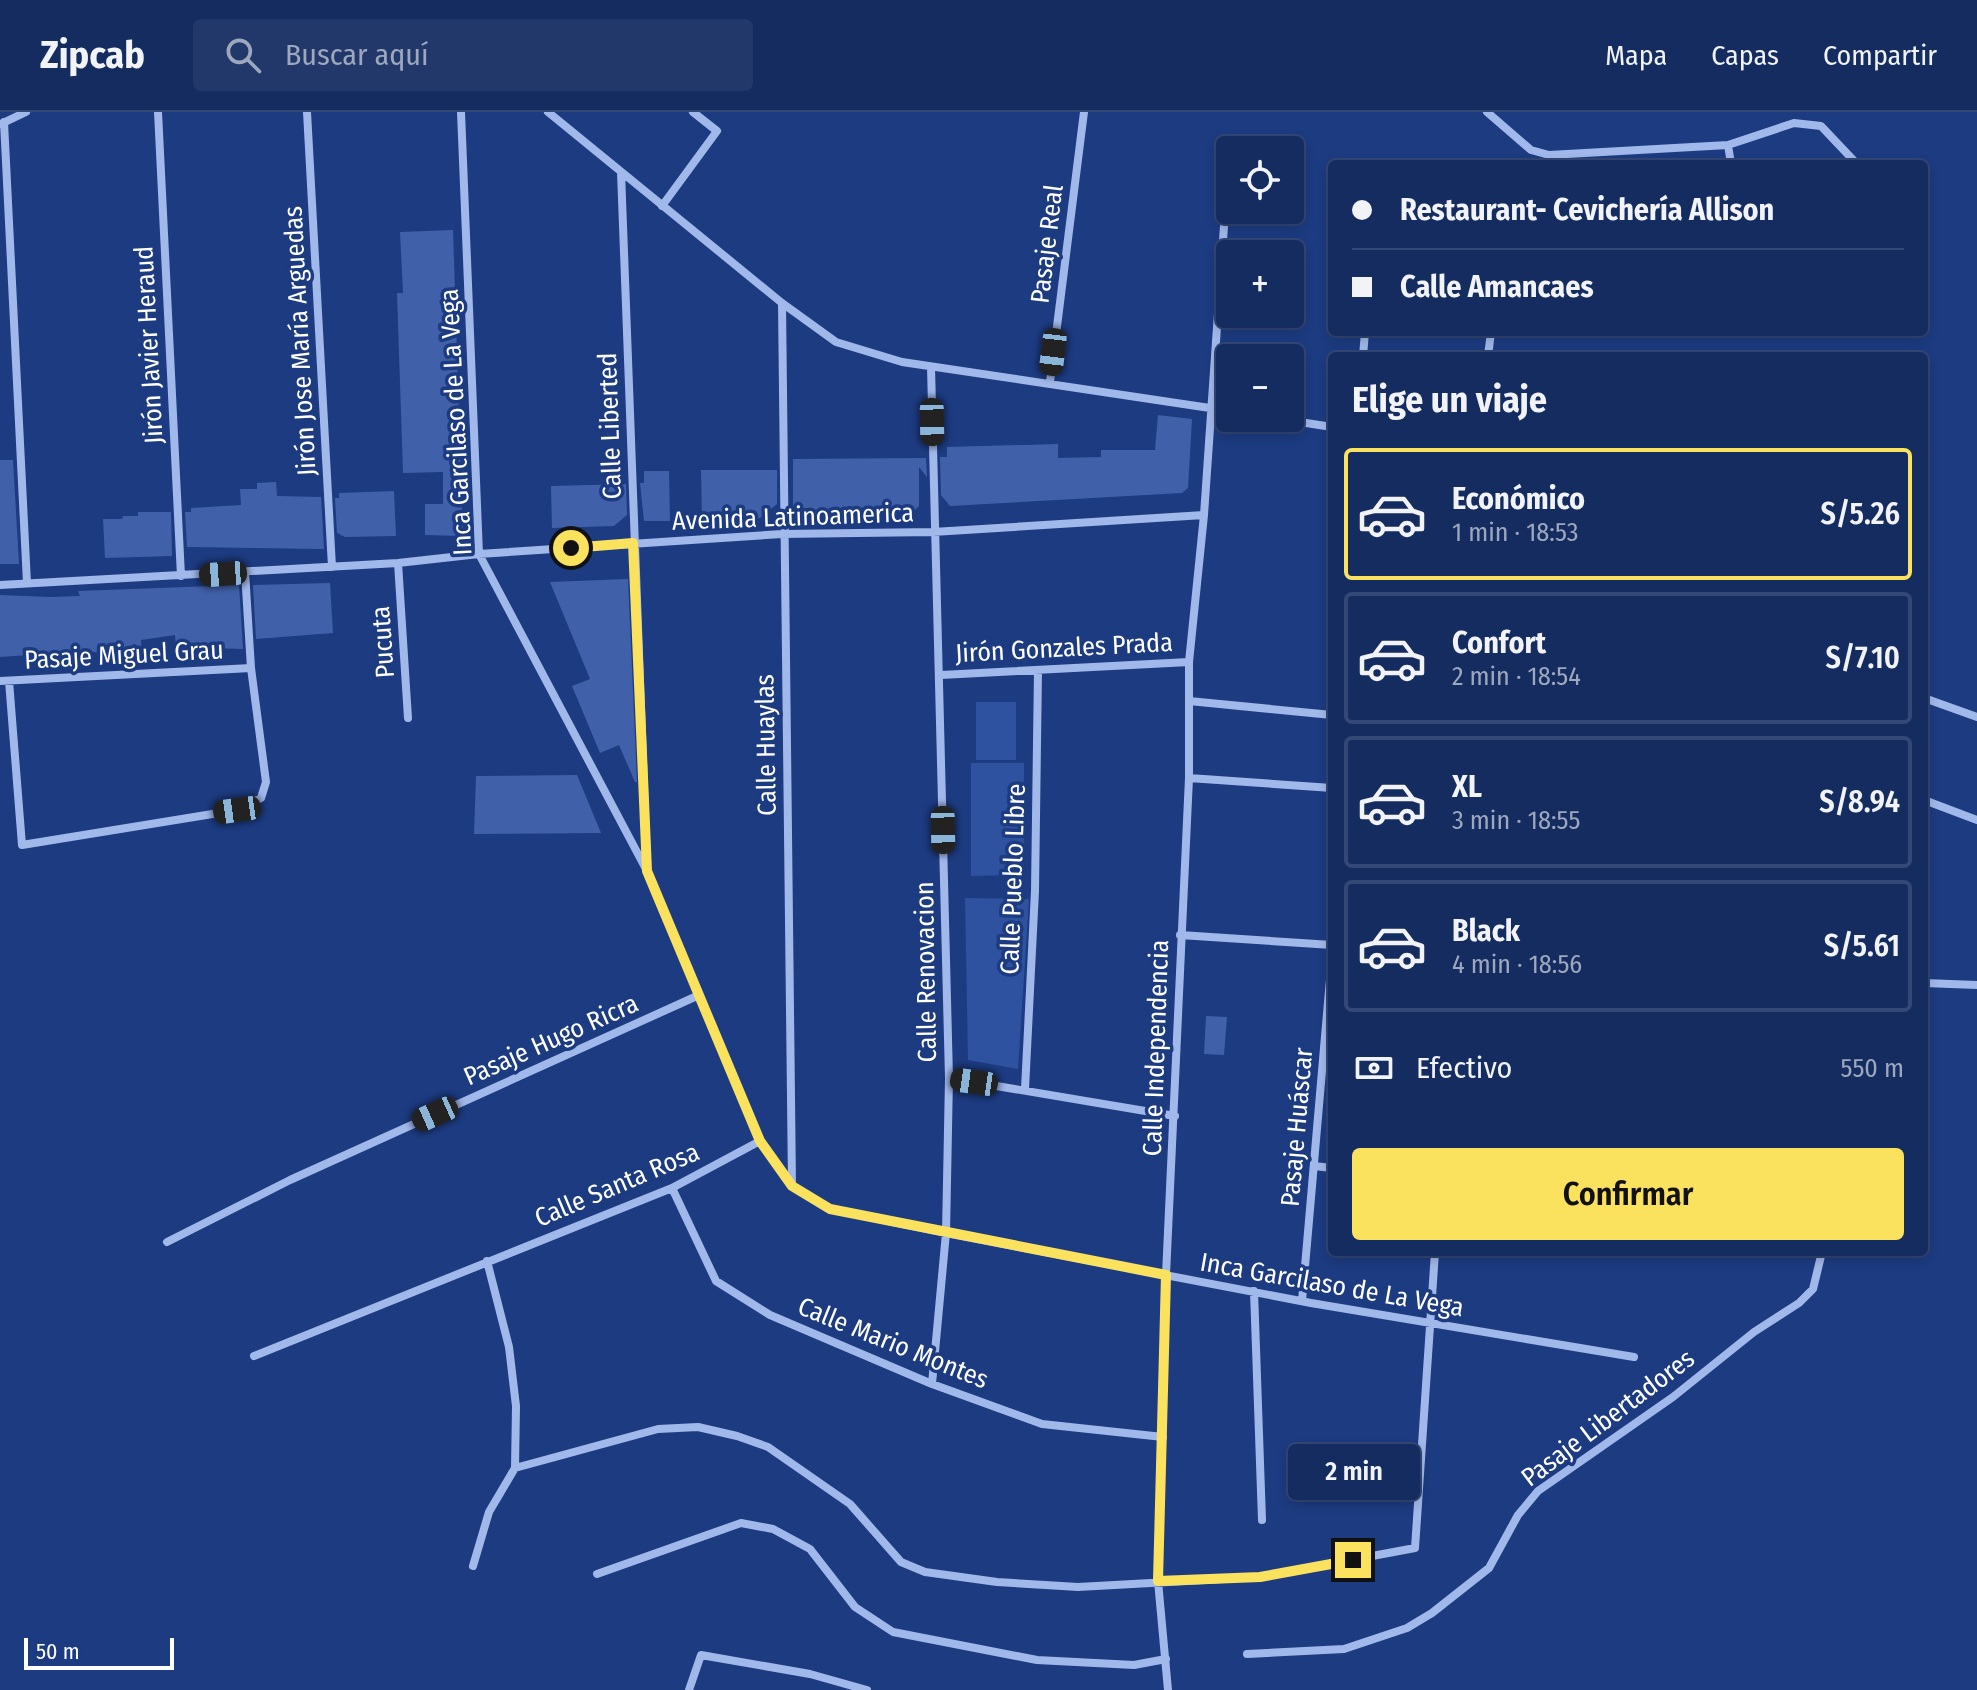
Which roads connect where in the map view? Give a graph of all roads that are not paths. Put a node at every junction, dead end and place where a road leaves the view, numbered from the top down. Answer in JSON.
{"nodes":[{"id":1,"x":26,"y":112,"type":"edge"},
{"id":2,"x":158,"y":112,"type":"edge"},
{"id":3,"x":307,"y":112,"type":"edge"},
{"id":4,"x":461,"y":112,"type":"edge"},
{"id":5,"x":548,"y":112,"type":"edge"},
{"id":6,"x":693,"y":112,"type":"edge"},
{"id":7,"x":1084,"y":112,"type":"edge"},
{"id":8,"x":1487,"y":112,"type":"edge"},
{"id":9,"x":2,"y":123,"type":"edge"},
{"id":10,"x":1728,"y":145,"type":"junction"},
{"id":11,"x":1730,"y":160,"type":"edge"},
{"id":12,"x":1853,"y":160,"type":"edge"},
{"id":13,"x":621,"y":172,"type":"junction"},
{"id":14,"x":662,"y":206,"type":"junction"},
{"id":15,"x":1224,"y":224,"type":"edge"},
{"id":16,"x":782,"y":303,"type":"junction"},
{"id":17,"x":931,"y":367,"type":"junction"},
{"id":18,"x":1050,"y":382,"type":"junction"},
{"id":19,"x":1212,"y":409,"type":"junction"},
{"id":20,"x":1216,"y":409,"type":"edge"},
{"id":21,"x":1304,"y":423,"type":"edge"},
{"id":22,"x":1328,"y":426,"type":"edge"},
{"id":23,"x":1204,"y":515,"type":"junction"},
{"id":24,"x":933,"y":532,"type":"junction"},
{"id":25,"x":782,"y":534,"type":"junction"},
{"id":26,"x":633,"y":543,"type":"junction"},
{"id":27,"x":479,"y":554,"type":"junction"},
{"id":28,"x":398,"y":563,"type":"junction"},
{"id":29,"x":332,"y":567,"type":"junction"},
{"id":30,"x":245,"y":572,"type":"junction"},
{"id":31,"x":181,"y":576,"type":"junction"},
{"id":32,"x":27,"y":583,"type":"junction"},
{"id":33,"x":0,"y":585,"type":"edge"},
{"id":34,"x":1189,"y":662,"type":"junction"},
{"id":35,"x":251,"y":668,"type":"junction"},
{"id":36,"x":1038,"y":670,"type":"junction"},
{"id":37,"x":941,"y":675,"type":"junction"},
{"id":38,"x":4,"y":681,"type":"edge"},
{"id":39,"x":1928,"y":699,"type":"edge"},
{"id":40,"x":1189,"y":701,"type":"junction"},
{"id":41,"x":1328,"y":715,"type":"edge"},
{"id":42,"x":1977,"y":717,"type":"edge"},
{"id":43,"x":408,"y":718,"type":"dead end"},
{"id":44,"x":1189,"y":778,"type":"junction"},
{"id":45,"x":1328,"y":788,"type":"edge"},
{"id":46,"x":1928,"y":802,"type":"edge"},
{"id":47,"x":1977,"y":820,"type":"edge"},
{"id":48,"x":647,"y":871,"type":"junction"},
{"id":49,"x":1180,"y":935,"type":"junction"},
{"id":50,"x":1328,"y":945,"type":"edge"},
{"id":51,"x":1928,"y":983,"type":"edge"},
{"id":52,"x":1977,"y":985,"type":"edge"},
{"id":53,"x":697,"y":996,"type":"junction"},
{"id":54,"x":1328,"y":1003,"type":"edge"},
{"id":55,"x":949,"y":1078,"type":"junction"},
{"id":56,"x":1025,"y":1089,"type":"junction"},
{"id":57,"x":1175,"y":1116,"type":"junction"},
{"id":58,"x":760,"y":1141,"type":"junction"},
{"id":59,"x":1314,"y":1166,"type":"junction"},
{"id":60,"x":1328,"y":1168,"type":"edge"},
{"id":61,"x":792,"y":1186,"type":"junction"},
{"id":62,"x":672,"y":1188,"type":"junction"},
{"id":63,"x":946,"y":1233,"type":"junction"},
{"id":64,"x":167,"y":1242,"type":"dead end"},
{"id":65,"x":1435,"y":1256,"type":"edge"},
{"id":66,"x":1821,"y":1256,"type":"edge"},
{"id":67,"x":487,"y":1261,"type":"junction"},
{"id":68,"x":1166,"y":1275,"type":"junction"},
{"id":69,"x":1254,"y":1291,"type":"junction"},
{"id":70,"x":1302,"y":1301,"type":"junction"},
{"id":71,"x":1430,"y":1324,"type":"junction"},
{"id":72,"x":254,"y":1356,"type":"dead end"},
{"id":73,"x":1634,"y":1357,"type":"dead end"},
{"id":74,"x":932,"y":1384,"type":"junction"},
{"id":75,"x":1163,"y":1437,"type":"junction"},
{"id":76,"x":515,"y":1468,"type":"junction"},
{"id":77,"x":1262,"y":1520,"type":"dead end"},
{"id":78,"x":473,"y":1566,"type":"dead end"},
{"id":79,"x":597,"y":1574,"type":"dead end"},
{"id":80,"x":1158,"y":1581,"type":"junction"},
{"id":81,"x":1247,"y":1654,"type":"dead end"},
{"id":82,"x":1166,"y":1659,"type":"junction"},
{"id":83,"x":689,"y":1690,"type":"edge"},
{"id":84,"x":867,"y":1690,"type":"edge"},
{"id":85,"x":1168,"y":1690,"type":"edge"}],
"edges":[{"from":1,"to":9,"type":"street"},
{"from":2,"to":31,"type":"street","name":"Jirón Javier Heraud"},
{"from":3,"to":29,"type":"street","name":"Jirón Jose María Arguedas"},
{"from":4,"to":27,"type":"street","name":"Inca Garcilaso de La Vega"},
{"from":5,"to":13,"type":"street"},
{"from":6,"to":14,"type":"street"},
{"from":7,"to":18,"type":"street","name":"Pasaje Real"},
{"from":8,"to":10,"type":"street"},
{"from":9,"to":32,"type":"street"},
{"from":10,"to":11,"type":"street"},
{"from":10,"to":12,"type":"street"},
{"from":13,"to":14,"type":"street"},
{"from":13,"to":26,"type":"street","name":"Calle Liberted"},
{"from":14,"to":16,"type":"street"},
{"from":15,"to":19,"type":"street","name":"Calle Independencia"},
{"from":16,"to":17,"type":"street"},
{"from":16,"to":25,"type":"street","name":"Calle Huaylas"},
{"from":17,"to":18,"type":"street"},
{"from":17,"to":24,"type":"street","name":"Calle Renovacion"},
{"from":18,"to":19,"type":"street"},
{"from":19,"to":20,"type":"street"},
{"from":19,"to":23,"type":"street","name":"Calle Independencia"},
{"from":21,"to":22,"type":"street"},
{"from":23,"to":24,"type":"street","name":"Avenida Latinoamerica"},
{"from":23,"to":34,"type":"street","name":"Calle Independencia"},
{"from":24,"to":25,"type":"street","name":"Avenida Latinoamerica"},
{"from":24,"to":37,"type":"street","name":"Calle Renovacion"},
{"from":25,"to":26,"type":"street","name":"Avenida Latinoamerica"},
{"from":25,"to":61,"type":"street","name":"Calle Huaylas"},
{"from":26,"to":27,"type":"street","name":"Avenida Latinoamerica"},
{"from":26,"to":48,"type":"street","name":"Calle Liberted"},
{"from":27,"to":28,"type":"street","name":"Avenida Latinoamerica"},
{"from":27,"to":48,"type":"street","name":"Inca Garcilaso de La Vega"},
{"from":28,"to":29,"type":"street","name":"Avenida Latinoamerica"},
{"from":28,"to":43,"type":"street","name":"Pucuta"},
{"from":29,"to":30,"type":"street","name":"Avenida Latinoamerica"},
{"from":30,"to":31,"type":"street","name":"Avenida Latinoamerica"},
{"from":30,"to":35,"type":"street"},
{"from":31,"to":32,"type":"street","name":"Avenida Latinoamerica"},
{"from":32,"to":33,"type":"street","name":"Avenida Latinoamerica"},
{"from":34,"to":36,"type":"street","name":"Jirón Gonzales Prada"},
{"from":34,"to":40,"type":"street","name":"Calle Independencia"},
{"from":35,"to":38,"type":"street","name":"Pasaje Miguel Grau"},
{"from":35,"to":38,"type":"street"},
{"from":36,"to":37,"type":"street","name":"Jirón Gonzales Prada"},
{"from":36,"to":56,"type":"street","name":"Calle Pueblo Libre"},
{"from":37,"to":55,"type":"street","name":"Calle Renovacion"},
{"from":39,"to":42,"type":"street"},
{"from":40,"to":41,"type":"street"},
{"from":40,"to":44,"type":"street","name":"Calle Independencia"},
{"from":44,"to":45,"type":"street"},
{"from":44,"to":49,"type":"street","name":"Calle Independencia"},
{"from":46,"to":47,"type":"street"},
{"from":48,"to":53,"type":"street","name":"Inca Garcilaso de La Vega"},
{"from":49,"to":50,"type":"street"},
{"from":49,"to":57,"type":"street","name":"Calle Independencia"},
{"from":51,"to":52,"type":"street"},
{"from":53,"to":58,"type":"street","name":"Inca Garcilaso de La Vega"},
{"from":53,"to":64,"type":"street","name":"Pasaje Hugo Ricra"},
{"from":54,"to":59,"type":"street","name":"Pasaje Huáscar"},
{"from":55,"to":56,"type":"street"},
{"from":55,"to":63,"type":"street","name":"Calle Renovacion"},
{"from":56,"to":57,"type":"street"},
{"from":57,"to":68,"type":"street","name":"Calle Independencia"},
{"from":58,"to":61,"type":"street","name":"Inca Garcilaso de La Vega"},
{"from":58,"to":62,"type":"street","name":"Calle Santa Rosa"},
{"from":59,"to":60,"type":"street"},
{"from":59,"to":70,"type":"street","name":"Pasaje Huáscar"},
{"from":61,"to":63,"type":"street","name":"Inca Garcilaso de La Vega"},
{"from":62,"to":67,"type":"street","name":"Calle Santa Rosa"},
{"from":62,"to":74,"type":"street","name":"Calle Mario Montes"},
{"from":63,"to":68,"type":"street","name":"Inca Garcilaso de La Vega"},
{"from":63,"to":74,"type":"street","name":"Calle Renovacion"},
{"from":65,"to":71,"type":"street"},
{"from":66,"to":81,"type":"street","name":"Pasaje Libertadores"},
{"from":67,"to":72,"type":"street","name":"Calle Santa Rosa"},
{"from":67,"to":76,"type":"street"},
{"from":68,"to":69,"type":"street","name":"Inca Garcilaso de La Vega"},
{"from":68,"to":75,"type":"street","name":"Calle Independencia"},
{"from":69,"to":70,"type":"street","name":"Inca Garcilaso de La Vega"},
{"from":69,"to":77,"type":"street"},
{"from":70,"to":71,"type":"street","name":"Inca Garcilaso de La Vega"},
{"from":71,"to":73,"type":"street","name":"Inca Garcilaso de La Vega"},
{"from":71,"to":80,"type":"street"},
{"from":74,"to":75,"type":"street","name":"Calle Mario Montes"},
{"from":75,"to":80,"type":"street","name":"Calle Independencia"},
{"from":76,"to":78,"type":"street"},
{"from":76,"to":80,"type":"street"},
{"from":79,"to":82,"type":"street"},
{"from":80,"to":82,"type":"street","name":"Calle Independencia"},
{"from":82,"to":85,"type":"street","name":"Calle Independencia"},
{"from":83,"to":84,"type":"street"}]}
